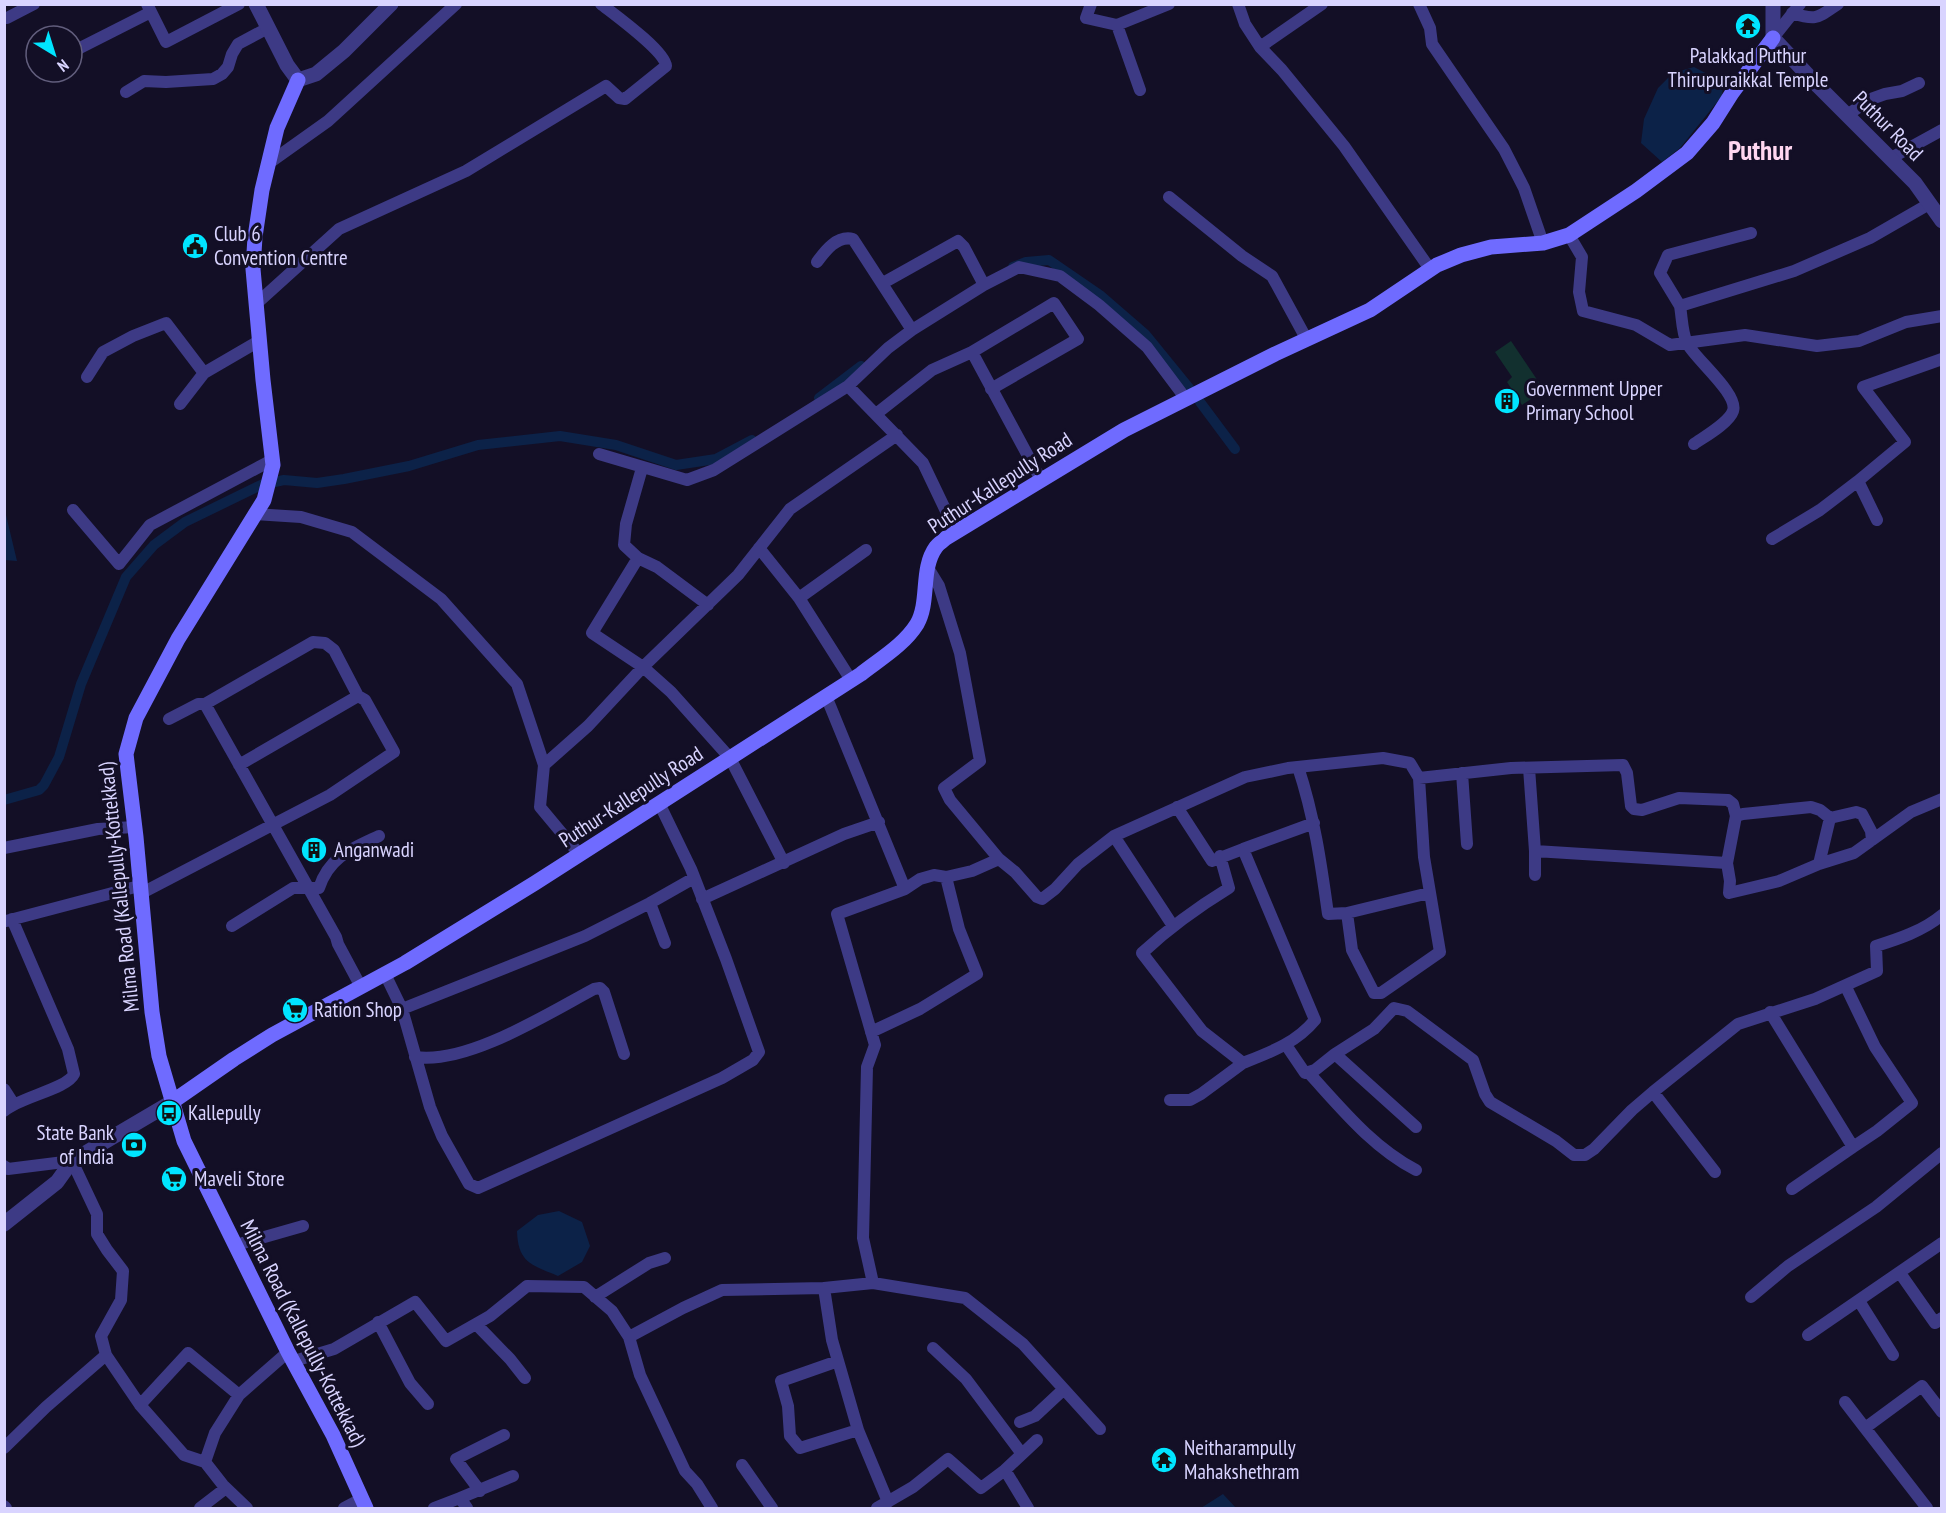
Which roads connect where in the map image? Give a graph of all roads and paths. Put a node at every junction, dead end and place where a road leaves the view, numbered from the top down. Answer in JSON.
{"nodes":[{"id":1,"x":34,"y":4,"type":"edge"},
{"id":2,"x":239,"y":4,"type":"edge"},
{"id":3,"x":256,"y":4,"type":"edge"},
{"id":4,"x":391,"y":4,"type":"edge"},
{"id":5,"x":456,"y":4,"type":"edge"},
{"id":6,"x":601,"y":4,"type":"edge"},
{"id":7,"x":1091,"y":4,"type":"edge"},
{"id":8,"x":1169,"y":4,"type":"edge"},
{"id":9,"x":1238,"y":4,"type":"edge"},
{"id":10,"x":1322,"y":4,"type":"edge"},
{"id":11,"x":1419,"y":4,"type":"edge"},
{"id":12,"x":1773,"y":4,"type":"edge"},
{"id":13,"x":1838,"y":4,"type":"edge"},
{"id":14,"x":149,"y":8,"type":"edge"},
{"id":15,"x":1796,"y":9,"type":"edge"},
{"id":16,"x":7,"y":18,"type":"dead end"},
{"id":17,"x":1117,"y":25,"type":"junction"},
{"id":18,"x":268,"y":28,"type":"junction"},
{"id":19,"x":1773,"y":38,"type":"junction"},
{"id":20,"x":84,"y":45,"type":"edge"},
{"id":21,"x":1260,"y":47,"type":"junction"},
{"id":22,"x":298,"y":80,"type":"junction"},
{"id":23,"x":1919,"y":83,"type":"dead end"},
{"id":24,"x":1140,"y":90,"type":"dead end"},
{"id":25,"x":126,"y":92,"type":"dead end"},
{"id":26,"x":1847,"y":115,"type":"junction"},
{"id":27,"x":1941,"y":130,"type":"edge"},
{"id":28,"x":1891,"y":158,"type":"junction"},
{"id":29,"x":269,"y":163,"type":"junction"},
{"id":30,"x":1169,"y":197,"type":"dead end"},
{"id":31,"x":1929,"y":204,"type":"junction"},
{"id":32,"x":1941,"y":221,"type":"edge"},
{"id":33,"x":1751,"y":233,"type":"dead end"},
{"id":34,"x":1569,"y":235,"type":"junction"},
{"id":35,"x":1543,"y":243,"type":"junction"},
{"id":36,"x":817,"y":262,"type":"dead end"},
{"id":37,"x":1431,"y":269,"type":"junction"},
{"id":38,"x":883,"y":283,"type":"junction"},
{"id":39,"x":984,"y":285,"type":"junction"},
{"id":40,"x":256,"y":304,"type":"junction"},
{"id":41,"x":1680,"y":306,"type":"junction"},
{"id":42,"x":1941,"y":316,"type":"edge"},
{"id":43,"x":912,"y":330,"type":"junction"},
{"id":44,"x":1307,"y":340,"type":"junction"},
{"id":45,"x":259,"y":341,"type":"junction"},
{"id":46,"x":1686,"y":343,"type":"junction"},
{"id":47,"x":972,"y":352,"type":"junction"},
{"id":48,"x":1941,"y":359,"type":"edge"},
{"id":49,"x":204,"y":373,"type":"junction"},
{"id":50,"x":87,"y":377,"type":"dead end"},
{"id":51,"x":848,"y":386,"type":"junction"},
{"id":52,"x":991,"y":389,"type":"junction"},
{"id":53,"x":1186,"y":399,"type":"junction"},
{"id":54,"x":180,"y":404,"type":"dead end"},
{"id":55,"x":876,"y":414,"type":"junction"},
{"id":56,"x":897,"y":435,"type":"junction"},
{"id":57,"x":1694,"y":444,"type":"dead end"},
{"id":58,"x":599,"y":454,"type":"dead end"},
{"id":59,"x":273,"y":463,"type":"junction"},
{"id":60,"x":642,"y":468,"type":"junction"},
{"id":61,"x":1041,"y":480,"type":"junction"},
{"id":62,"x":1858,"y":481,"type":"junction"},
{"id":63,"x":73,"y":510,"type":"dead end"},
{"id":64,"x":254,"y":514,"type":"junction"},
{"id":65,"x":1877,"y":520,"type":"dead end"},
{"id":66,"x":956,"y":532,"type":"junction"},
{"id":67,"x":1772,"y":539,"type":"dead end"},
{"id":68,"x":759,"y":548,"type":"junction"},
{"id":69,"x":866,"y":550,"type":"dead end"},
{"id":70,"x":638,"y":558,"type":"junction"},
{"id":71,"x":928,"y":568,"type":"junction"},
{"id":72,"x":799,"y":598,"type":"junction"},
{"id":73,"x":708,"y":605,"type":"junction"},
{"id":74,"x":643,"y":667,"type":"junction"},
{"id":75,"x":851,"y":680,"type":"junction"},
{"id":76,"x":358,"y":696,"type":"junction"},
{"id":77,"x":826,"y":696,"type":"junction"},
{"id":78,"x":204,"y":704,"type":"junction"},
{"id":79,"x":169,"y":719,"type":"dead end"},
{"id":80,"x":730,"y":758,"type":"junction"},
{"id":81,"x":240,"y":765,"type":"junction"},
{"id":82,"x":544,"y":765,"type":"junction"},
{"id":83,"x":1298,"y":767,"type":"junction"},
{"id":84,"x":1529,"y":768,"type":"junction"},
{"id":85,"x":1462,"y":773,"type":"junction"},
{"id":86,"x":1419,"y":777,"type":"junction"},
{"id":87,"x":1941,"y":799,"type":"edge"},
{"id":88,"x":659,"y":803,"type":"junction"},
{"id":89,"x":1177,"y":807,"type":"junction"},
{"id":90,"x":1736,"y":816,"type":"junction"},
{"id":91,"x":1830,"y":818,"type":"junction"},
{"id":92,"x":879,"y":822,"type":"junction"},
{"id":93,"x":1314,"y":823,"type":"junction"},
{"id":94,"x":272,"y":825,"type":"junction"},
{"id":95,"x":135,"y":827,"type":"junction"},
{"id":96,"x":379,"y":836,"type":"dead end"},
{"id":97,"x":1114,"y":836,"type":"junction"},
{"id":98,"x":1872,"y":840,"type":"junction"},
{"id":99,"x":1467,"y":844,"type":"dead end"},
{"id":100,"x":4,"y":848,"type":"edge"},
{"id":101,"x":1243,"y":849,"type":"junction"},
{"id":102,"x":1535,"y":851,"type":"junction"},
{"id":103,"x":580,"y":855,"type":"junction"},
{"id":104,"x":1221,"y":857,"type":"junction"},
{"id":105,"x":999,"y":859,"type":"junction"},
{"id":106,"x":784,"y":863,"type":"junction"},
{"id":107,"x":1727,"y":863,"type":"junction"},
{"id":108,"x":1819,"y":864,"type":"junction"},
{"id":109,"x":1535,"y":875,"type":"dead end"},
{"id":110,"x":946,"y":877,"type":"junction"},
{"id":111,"x":694,"y":879,"type":"junction"},
{"id":112,"x":308,"y":887,"type":"junction"},
{"id":113,"x":905,"y":889,"type":"junction"},
{"id":114,"x":140,"y":890,"type":"junction"},
{"id":115,"x":1429,"y":892,"type":"junction"},
{"id":116,"x":702,"y":899,"type":"junction"},
{"id":117,"x":650,"y":903,"type":"junction"},
{"id":118,"x":1347,"y":913,"type":"junction"},
{"id":119,"x":1941,"y":915,"type":"edge"},
{"id":120,"x":8,"y":920,"type":"edge"},
{"id":121,"x":232,"y":926,"type":"dead end"},
{"id":122,"x":1173,"y":926,"type":"junction"},
{"id":123,"x":665,"y":943,"type":"dead end"},
{"id":124,"x":385,"y":974,"type":"junction"},
{"id":125,"x":361,"y":987,"type":"junction"},
{"id":126,"x":1846,"y":987,"type":"junction"},
{"id":127,"x":402,"y":1009,"type":"junction"},
{"id":128,"x":1770,"y":1012,"type":"junction"},
{"id":129,"x":871,"y":1032,"type":"junction"},
{"id":130,"x":1286,"y":1045,"type":"junction"},
{"id":131,"x":624,"y":1054,"type":"dead end"},
{"id":132,"x":1335,"y":1054,"type":"junction"},
{"id":133,"x":415,"y":1057,"type":"junction"},
{"id":134,"x":1243,"y":1063,"type":"junction"},
{"id":135,"x":1308,"y":1072,"type":"junction"},
{"id":136,"x":4,"y":1089,"type":"edge"},
{"id":137,"x":1653,"y":1092,"type":"junction"},
{"id":138,"x":1170,"y":1100,"type":"dead end"},
{"id":139,"x":172,"y":1102,"type":"junction"},
{"id":140,"x":9,"y":1107,"type":"edge"},
{"id":141,"x":1416,"y":1127,"type":"dead end"},
{"id":142,"x":1853,"y":1147,"type":"junction"},
{"id":143,"x":1941,"y":1155,"type":"edge"},
{"id":144,"x":72,"y":1161,"type":"junction"},
{"id":145,"x":4,"y":1166,"type":"edge"},
{"id":146,"x":1416,"y":1170,"type":"dead end"},
{"id":147,"x":1715,"y":1172,"type":"dead end"},
{"id":148,"x":1792,"y":1189,"type":"dead end"},
{"id":149,"x":4,"y":1224,"type":"edge"},
{"id":150,"x":303,"y":1226,"type":"dead end"},
{"id":151,"x":1941,"y":1243,"type":"edge"},
{"id":152,"x":237,"y":1245,"type":"junction"},
{"id":153,"x":665,"y":1258,"type":"dead end"},
{"id":154,"x":1900,"y":1273,"type":"junction"},
{"id":155,"x":873,"y":1282,"type":"junction"},
{"id":156,"x":824,"y":1288,"type":"junction"},
{"id":157,"x":595,"y":1297,"type":"junction"},
{"id":158,"x":1751,"y":1297,"type":"dead end"},
{"id":159,"x":1860,"y":1302,"type":"junction"},
{"id":160,"x":1941,"y":1318,"type":"edge"},
{"id":161,"x":378,"y":1322,"type":"junction"},
{"id":162,"x":476,"y":1324,"type":"junction"},
{"id":163,"x":1808,"y":1335,"type":"dead end"},
{"id":164,"x":629,"y":1337,"type":"junction"},
{"id":165,"x":933,"y":1348,"type":"dead end"},
{"id":166,"x":1893,"y":1355,"type":"dead end"},
{"id":167,"x":106,"y":1356,"type":"junction"},
{"id":168,"x":291,"y":1356,"type":"junction"},
{"id":169,"x":838,"y":1361,"type":"junction"},
{"id":170,"x":525,"y":1378,"type":"dead end"},
{"id":171,"x":1064,"y":1389,"type":"junction"},
{"id":172,"x":239,"y":1395,"type":"junction"},
{"id":173,"x":1845,"y":1402,"type":"dead end"},
{"id":174,"x":428,"y":1404,"type":"dead end"},
{"id":175,"x":140,"y":1405,"type":"junction"},
{"id":176,"x":1941,"y":1412,"type":"edge"},
{"id":177,"x":1020,"y":1422,"type":"dead end"},
{"id":178,"x":1865,"y":1428,"type":"junction"},
{"id":179,"x":1100,"y":1429,"type":"dead end"},
{"id":180,"x":858,"y":1430,"type":"junction"},
{"id":181,"x":504,"y":1435,"type":"dead end"},
{"id":182,"x":1037,"y":1440,"type":"dead end"},
{"id":183,"x":4,"y":1448,"type":"edge"},
{"id":184,"x":1022,"y":1454,"type":"junction"},
{"id":185,"x":205,"y":1462,"type":"junction"},
{"id":186,"x":742,"y":1466,"type":"dead end"},
{"id":187,"x":1005,"y":1470,"type":"junction"},
{"id":188,"x":513,"y":1476,"type":"dead end"},
{"id":189,"x":225,"y":1488,"type":"junction"},
{"id":190,"x":480,"y":1491,"type":"junction"},
{"id":191,"x":464,"y":1503,"type":"edge"},
{"id":192,"x":363,"y":1504,"type":"edge"},
{"id":193,"x":882,"y":1505,"type":"edge"},
{"id":194,"x":200,"y":1509,"type":"edge"},
{"id":195,"x":247,"y":1509,"type":"edge"},
{"id":196,"x":344,"y":1509,"type":"edge"},
{"id":197,"x":435,"y":1509,"type":"edge"},
{"id":198,"x":712,"y":1509,"type":"edge"},
{"id":199,"x":772,"y":1509,"type":"edge"},
{"id":200,"x":1028,"y":1509,"type":"edge"},
{"id":201,"x":1928,"y":1509,"type":"edge"}],
"edges":[{"from":1,"to":16,"type":"street"},
{"from":2,"to":14,"type":"street"},
{"from":3,"to":18,"type":"street"},
{"from":4,"to":22,"type":"street"},
{"from":5,"to":29,"type":"street"},
{"from":6,"to":40,"type":"street"},
{"from":7,"to":17,"type":"street"},
{"from":8,"to":17,"type":"street"},
{"from":9,"to":21,"type":"street"},
{"from":10,"to":21,"type":"street"},
{"from":11,"to":35,"type":"street"},
{"from":12,"to":19,"type":"street"},
{"from":13,"to":15,"type":"street"},
{"from":14,"to":20,"type":"street"},
{"from":15,"to":19,"type":"street"},
{"from":17,"to":24,"type":"street"},
{"from":18,"to":22,"type":"street"},
{"from":18,"to":25,"type":"street"},
{"from":19,"to":26,"type":"street","name":"Puthur Road"},
{"from":19,"to":34,"type":"main road","name":"Puthur-Kallepully Road"},
{"from":21,"to":37,"type":"street"},
{"from":22,"to":29,"type":"main road","name":"Milma Road (Kallepully-Kottekkad)"},
{"from":23,"to":26,"type":"street"},
{"from":26,"to":28,"type":"street","name":"Puthur Road"},
{"from":27,"to":28,"type":"street"},
{"from":28,"to":31,"type":"street","name":"Puthur Road"},
{"from":29,"to":40,"type":"main road","name":"Milma Road (Kallepully-Kottekkad)"},
{"from":30,"to":44,"type":"street"},
{"from":31,"to":32,"type":"street","name":"Puthur Road"},
{"from":31,"to":41,"type":"street"},
{"from":33,"to":41,"type":"street"},
{"from":34,"to":35,"type":"main road","name":"Puthur-Kallepully Road"},
{"from":34,"to":46,"type":"street"},
{"from":35,"to":37,"type":"main road","name":"Puthur-Kallepully Road"},
{"from":36,"to":38,"type":"street"},
{"from":37,"to":44,"type":"main road","name":"Puthur-Kallepully Road"},
{"from":38,"to":39,"type":"street"},
{"from":38,"to":43,"type":"street"},
{"from":39,"to":43,"type":"street"},
{"from":39,"to":53,"type":"street"},
{"from":40,"to":45,"type":"main road","name":"Milma Road (Kallepully-Kottekkad)"},
{"from":41,"to":46,"type":"street"},
{"from":42,"to":46,"type":"street"},
{"from":43,"to":51,"type":"street"},
{"from":44,"to":53,"type":"main road","name":"Puthur-Kallepully Road"},
{"from":45,"to":49,"type":"street"},
{"from":45,"to":59,"type":"main road","name":"Milma Road (Kallepully-Kottekkad)"},
{"from":46,"to":57,"type":"street"},
{"from":47,"to":52,"type":"street"},
{"from":47,"to":52,"type":"street"},
{"from":47,"to":55,"type":"street"},
{"from":48,"to":62,"type":"street"},
{"from":49,"to":50,"type":"street"},
{"from":49,"to":54,"type":"street"},
{"from":51,"to":55,"type":"street"},
{"from":51,"to":60,"type":"street"},
{"from":52,"to":61,"type":"street"},
{"from":53,"to":61,"type":"main road","name":"Puthur-Kallepully Road"},
{"from":55,"to":56,"type":"street"},
{"from":56,"to":66,"type":"street"},
{"from":56,"to":68,"type":"street"},
{"from":58,"to":60,"type":"street"},
{"from":59,"to":63,"type":"street"},
{"from":59,"to":64,"type":"main road","name":"Milma Road (Kallepully-Kottekkad)"},
{"from":60,"to":70,"type":"street"},
{"from":61,"to":66,"type":"main road","name":"Puthur-Kallepully Road"},
{"from":62,"to":65,"type":"street"},
{"from":62,"to":67,"type":"street"},
{"from":64,"to":82,"type":"street"},
{"from":64,"to":95,"type":"main road","name":"Milma Road (Kallepully-Kottekkad)"},
{"from":66,"to":71,"type":"main road","name":"Puthur-Kallepully Road"},
{"from":68,"to":72,"type":"street"},
{"from":68,"to":73,"type":"street"},
{"from":69,"to":72,"type":"street"},
{"from":70,"to":73,"type":"street"},
{"from":70,"to":74,"type":"street"},
{"from":71,"to":75,"type":"main road","name":"Puthur-Kallepully Road"},
{"from":71,"to":105,"type":"street"},
{"from":72,"to":75,"type":"street"},
{"from":73,"to":74,"type":"street"},
{"from":74,"to":80,"type":"street"},
{"from":74,"to":82,"type":"street"},
{"from":75,"to":77,"type":"main road","name":"Puthur-Kallepully Road"},
{"from":76,"to":78,"type":"street"},
{"from":76,"to":81,"type":"street"},
{"from":76,"to":94,"type":"street"},
{"from":77,"to":80,"type":"main road","name":"Puthur-Kallepully Road"},
{"from":77,"to":92,"type":"street"},
{"from":78,"to":79,"type":"street"},
{"from":78,"to":81,"type":"street"},
{"from":80,"to":88,"type":"main road","name":"Puthur-Kallepully Road"},
{"from":80,"to":106,"type":"street"},
{"from":81,"to":94,"type":"street"},
{"from":82,"to":103,"type":"street"},
{"from":83,"to":86,"type":"street"},
{"from":83,"to":89,"type":"street"},
{"from":83,"to":93,"type":"street"},
{"from":84,"to":85,"type":"street"},
{"from":84,"to":90,"type":"street"},
{"from":84,"to":102,"type":"street"},
{"from":85,"to":86,"type":"street"},
{"from":85,"to":99,"type":"street"},
{"from":86,"to":115,"type":"street"},
{"from":87,"to":98,"type":"street"},
{"from":88,"to":103,"type":"main road","name":"Puthur-Kallepully Road"},
{"from":88,"to":111,"type":"street"},
{"from":89,"to":97,"type":"street"},
{"from":89,"to":104,"type":"street"},
{"from":90,"to":91,"type":"street"},
{"from":90,"to":107,"type":"street"},
{"from":91,"to":98,"type":"street"},
{"from":91,"to":108,"type":"street"},
{"from":92,"to":106,"type":"street"},
{"from":92,"to":113,"type":"street"},
{"from":93,"to":101,"type":"street"},
{"from":93,"to":118,"type":"street"},
{"from":94,"to":112,"type":"street"},
{"from":94,"to":114,"type":"street"},
{"from":95,"to":100,"type":"street"},
{"from":95,"to":114,"type":"main road","name":"Milma Road (Kallepully-Kottekkad)"},
{"from":96,"to":112,"type":"street"},
{"from":97,"to":105,"type":"street"},
{"from":97,"to":122,"type":"street"},
{"from":98,"to":108,"type":"street"},
{"from":101,"to":104,"type":"street"},
{"from":101,"to":130,"type":"street"},
{"from":102,"to":107,"type":"street"},
{"from":102,"to":109,"type":"street"},
{"from":103,"to":124,"type":"main road","name":"Puthur-Kallepully Road"},
{"from":104,"to":122,"type":"street"},
{"from":105,"to":110,"type":"street"},
{"from":106,"to":116,"type":"street"},
{"from":107,"to":108,"type":"street"},
{"from":110,"to":113,"type":"street"},
{"from":110,"to":129,"type":"street"},
{"from":111,"to":116,"type":"street"},
{"from":111,"to":117,"type":"street"},
{"from":112,"to":121,"type":"street"},
{"from":112,"to":125,"type":"street"},
{"from":113,"to":129,"type":"street"},
{"from":114,"to":120,"type":"street"},
{"from":114,"to":139,"type":"main road","name":"Milma Road (Kallepully-Kottekkad)"},
{"from":115,"to":118,"type":"street"},
{"from":115,"to":118,"type":"street"},
{"from":116,"to":133,"type":"street"},
{"from":117,"to":123,"type":"street"},
{"from":117,"to":127,"type":"street"},
{"from":119,"to":126,"type":"street"},
{"from":120,"to":140,"type":"street"},
{"from":122,"to":134,"type":"street"},
{"from":124,"to":125,"type":"main road","name":"Puthur-Kallepully Road"},
{"from":124,"to":127,"type":"street"},
{"from":125,"to":139,"type":"main road","name":"Puthur-Kallepully Road"},
{"from":126,"to":128,"type":"street"},
{"from":126,"to":142,"type":"street"},
{"from":127,"to":133,"type":"street"},
{"from":128,"to":137,"type":"street"},
{"from":128,"to":142,"type":"street"},
{"from":129,"to":155,"type":"street"},
{"from":130,"to":134,"type":"street"},
{"from":130,"to":135,"type":"street"},
{"from":131,"to":133,"type":"street"},
{"from":132,"to":135,"type":"street"},
{"from":132,"to":137,"type":"street"},
{"from":132,"to":141,"type":"street"},
{"from":134,"to":138,"type":"street"},
{"from":135,"to":146,"type":"street"},
{"from":136,"to":140,"type":"street"},
{"from":137,"to":147,"type":"street"},
{"from":139,"to":144,"type":"street"},
{"from":139,"to":152,"type":"main road","name":"Milma Road (Kallepully-Kottekkad)"},
{"from":142,"to":148,"type":"street"},
{"from":143,"to":158,"type":"street"},
{"from":144,"to":145,"type":"street"},
{"from":144,"to":149,"type":"street"},
{"from":144,"to":167,"type":"street"},
{"from":150,"to":152,"type":"street"},
{"from":151,"to":154,"type":"street"},
{"from":152,"to":168,"type":"main road","name":"Milma Road (Kallepully-Kottekkad)"},
{"from":153,"to":157,"type":"street"},
{"from":154,"to":159,"type":"street"},
{"from":154,"to":160,"type":"street"},
{"from":155,"to":156,"type":"street"},
{"from":155,"to":171,"type":"street"},
{"from":156,"to":164,"type":"street"},
{"from":156,"to":169,"type":"street"},
{"from":157,"to":162,"type":"street"},
{"from":157,"to":164,"type":"street"},
{"from":159,"to":163,"type":"street"},
{"from":159,"to":166,"type":"street"},
{"from":161,"to":162,"type":"street"},
{"from":161,"to":168,"type":"street"},
{"from":161,"to":174,"type":"street"},
{"from":162,"to":170,"type":"street"},
{"from":164,"to":198,"type":"street"},
{"from":165,"to":184,"type":"street"},
{"from":167,"to":175,"type":"street"},
{"from":167,"to":183,"type":"street"},
{"from":168,"to":172,"type":"street"},
{"from":168,"to":192,"type":"main road","name":"Milma Road (Kallepully-Kottekkad)"},
{"from":169,"to":180,"type":"street"},
{"from":169,"to":180,"type":"street"},
{"from":171,"to":177,"type":"street"},
{"from":171,"to":179,"type":"street"},
{"from":172,"to":175,"type":"street"},
{"from":172,"to":185,"type":"street"},
{"from":173,"to":178,"type":"street"},
{"from":175,"to":185,"type":"street"},
{"from":176,"to":178,"type":"street"},
{"from":178,"to":201,"type":"street"},
{"from":180,"to":193,"type":"street"},
{"from":181,"to":190,"type":"street"},
{"from":182,"to":184,"type":"street"},
{"from":184,"to":187,"type":"street"},
{"from":185,"to":189,"type":"street"},
{"from":186,"to":199,"type":"street"},
{"from":187,"to":193,"type":"street"},
{"from":187,"to":200,"type":"street"},
{"from":188,"to":190,"type":"street"},
{"from":189,"to":194,"type":"street"},
{"from":189,"to":195,"type":"street"},
{"from":190,"to":191,"type":"street"},
{"from":191,"to":197,"type":"street"},
{"from":192,"to":196,"type":"street"}]}
